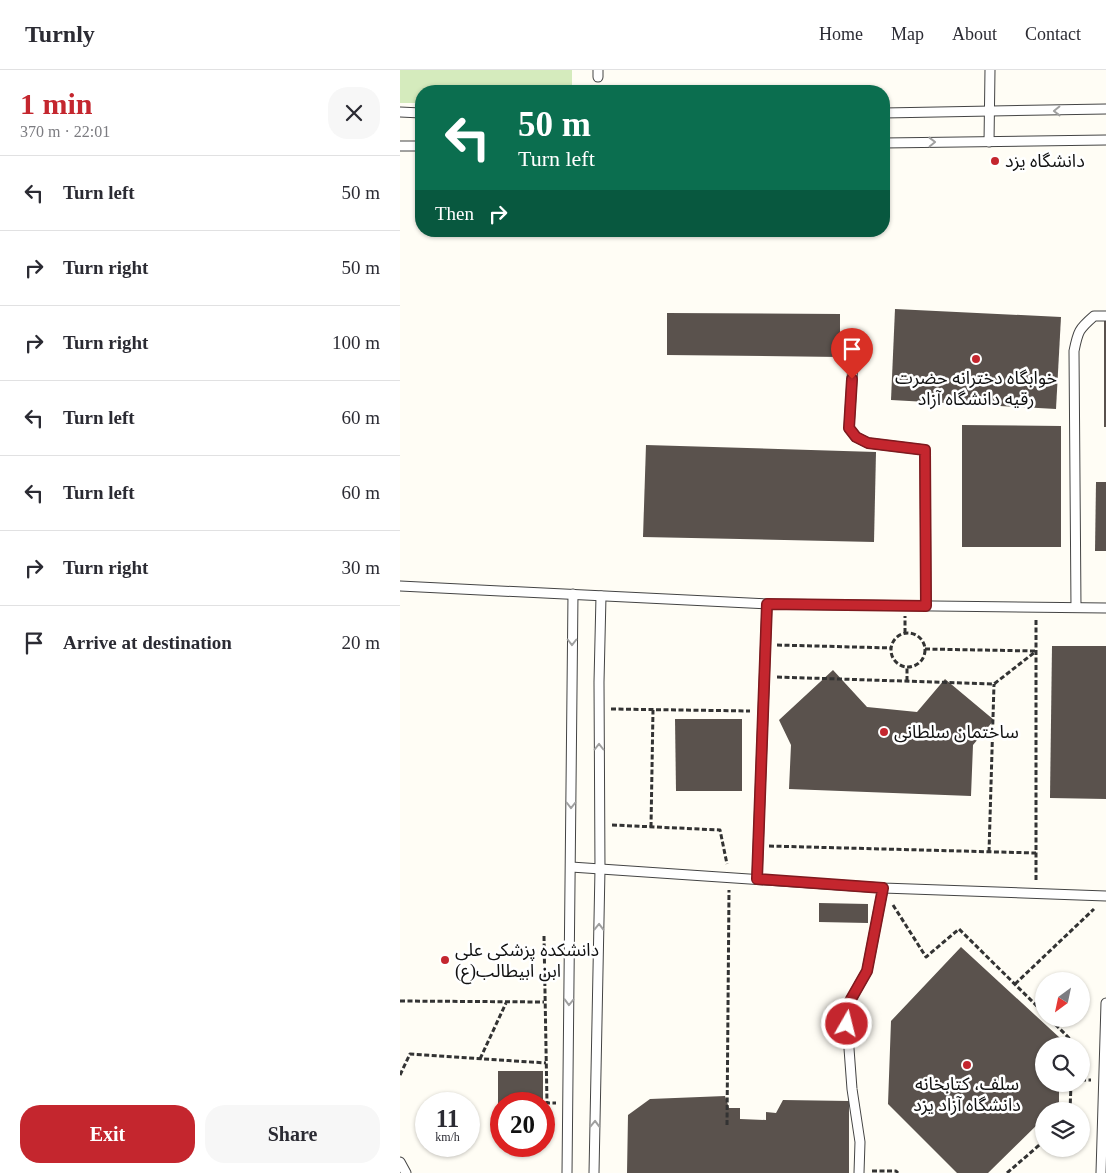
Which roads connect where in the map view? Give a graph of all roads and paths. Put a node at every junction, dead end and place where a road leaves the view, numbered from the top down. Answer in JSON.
{"nodes":[{"id":1,"x":990,"y":70,"type":"edge"},
{"id":2,"x":1106,"y":110,"type":"edge"},
{"id":3,"x":400,"y":112,"type":"edge"},
{"id":4,"x":990,"y":112,"type":"junction"},
{"id":5,"x":415,"y":113,"type":"edge"},
{"id":6,"x":890,"y":113,"type":"edge"},
{"id":7,"x":1106,"y":140,"type":"edge"},
{"id":8,"x":989,"y":142,"type":"junction"},
{"id":9,"x":890,"y":143,"type":"edge"},
{"id":10,"x":400,"y":146,"type":"edge"},
{"id":11,"x":415,"y":146,"type":"edge"},
{"id":12,"x":1106,"y":316,"type":"edge"},
{"id":13,"x":854,"y":347,"type":"dead end"},
{"id":14,"x":400,"y":586,"type":"edge"},
{"id":15,"x":573,"y":594,"type":"junction"},
{"id":16,"x":602,"y":596,"type":"junction"},
{"id":17,"x":767,"y":604,"type":"junction"},
{"id":18,"x":926,"y":606,"type":"junction"},
{"id":19,"x":1036,"y":606,"type":"junction"},
{"id":20,"x":1076,"y":607,"type":"junction"},
{"id":21,"x":1106,"y":608,"type":"edge"},
{"id":22,"x":765,"y":645,"type":"junction"},
{"id":23,"x":892,"y":648,"type":"junction"},
{"id":24,"x":925,"y":649,"type":"junction"},
{"id":25,"x":1036,"y":651,"type":"junction"},
{"id":26,"x":907,"y":667,"type":"junction"},
{"id":27,"x":764,"y":676,"type":"junction"},
{"id":28,"x":907,"y":681,"type":"junction"},
{"id":29,"x":994,"y":684,"type":"junction"},
{"id":30,"x":599,"y":709,"type":"junction"},
{"id":31,"x":653,"y":710,"type":"junction"},
{"id":32,"x":763,"y":712,"type":"junction"},
{"id":33,"x":599,"y":825,"type":"junction"},
{"id":34,"x":651,"y":827,"type":"junction"},
{"id":35,"x":758,"y":846,"type":"junction"},
{"id":36,"x":989,"y":852,"type":"junction"},
{"id":37,"x":1036,"y":853,"type":"junction"},
{"id":38,"x":571,"y":867,"type":"junction"},
{"id":39,"x":600,"y":869,"type":"junction"},
{"id":40,"x":730,"y":877,"type":"junction"},
{"id":41,"x":757,"y":879,"type":"junction"},
{"id":42,"x":883,"y":888,"type":"junction"},
{"id":43,"x":1036,"y":894,"type":"junction"},
{"id":44,"x":1106,"y":896,"type":"edge"},
{"id":45,"x":1099,"y":904,"type":"dead end"},
{"id":46,"x":544,"y":936,"type":"dead end"},
{"id":47,"x":1015,"y":984,"type":"junction"},
{"id":48,"x":400,"y":1002,"type":"edge"},
{"id":49,"x":506,"y":1002,"type":"junction"},
{"id":50,"x":544,"y":1002,"type":"junction"},
{"id":51,"x":1106,"y":1003,"type":"edge"},
{"id":52,"x":1035,"y":1004,"type":"edge"},
{"id":53,"x":1059,"y":1028,"type":"edge"},
{"id":54,"x":1069,"y":1037,"type":"edge"},
{"id":55,"x":480,"y":1058,"type":"junction"},
{"id":56,"x":546,"y":1063,"type":"junction"},
{"id":57,"x":400,"y":1075,"type":"edge"},
{"id":58,"x":547,"y":1092,"type":"edge"},
{"id":59,"x":727,"y":1125,"type":"dead end"},
{"id":60,"x":1035,"y":1149,"type":"edge"},
{"id":61,"x":400,"y":1162,"type":"edge"},
{"id":62,"x":859,"y":1172,"type":"edge"},
{"id":63,"x":406,"y":1173,"type":"edge"},
{"id":64,"x":567,"y":1173,"type":"edge"},
{"id":65,"x":594,"y":1173,"type":"edge"},
{"id":66,"x":898,"y":1173,"type":"edge"},
{"id":67,"x":1008,"y":1173,"type":"edge"},
{"id":68,"x":1101,"y":1173,"type":"edge"}],
"edges":[{"from":1,"to":4,"type":"lane"},
{"from":2,"to":4,"type":"lane","one_way":true},
{"from":3,"to":5,"type":"lane"},
{"from":4,"to":6,"type":"lane"},
{"from":4,"to":8,"type":"lane"},
{"from":7,"to":8,"type":"lane"},
{"from":9,"to":8,"type":"lane","one_way":true},
{"from":10,"to":11,"type":"lane"},
{"from":12,"to":20,"type":"lane"},
{"from":13,"to":18,"type":"lane"},
{"from":14,"to":15,"type":"lane"},
{"from":15,"to":16,"type":"lane"},
{"from":15,"to":38,"type":"lane","one_way":true},
{"from":16,"to":17,"type":"lane"},
{"from":16,"to":30,"type":"lane"},
{"from":17,"to":18,"type":"lane"},
{"from":17,"to":22,"type":"lane"},
{"from":18,"to":19,"type":"lane"},
{"from":19,"to":20,"type":"lane"},
{"from":19,"to":25,"type":"path"},
{"from":20,"to":21,"type":"lane"},
{"from":22,"to":23,"type":"path"},
{"from":22,"to":27,"type":"lane"},
{"from":23,"to":24,"type":"path"},
{"from":23,"to":26,"type":"path"},
{"from":24,"to":25,"type":"path"},
{"from":24,"to":26,"type":"path"},
{"from":25,"to":29,"type":"path"},
{"from":25,"to":37,"type":"path"},
{"from":26,"to":28,"type":"path"},
{"from":27,"to":28,"type":"path"},
{"from":27,"to":32,"type":"lane"},
{"from":28,"to":29,"type":"path"},
{"from":29,"to":36,"type":"path"},
{"from":30,"to":31,"type":"path"},
{"from":33,"to":30,"type":"lane","one_way":true},
{"from":31,"to":32,"type":"path"},
{"from":31,"to":34,"type":"path"},
{"from":32,"to":35,"type":"lane"},
{"from":33,"to":34,"type":"path"},
{"from":33,"to":39,"type":"lane"},
{"from":34,"to":40,"type":"path"},
{"from":35,"to":36,"type":"path"},
{"from":35,"to":41,"type":"lane"},
{"from":36,"to":37,"type":"path"},
{"from":37,"to":43,"type":"path"},
{"from":38,"to":39,"type":"lane"},
{"from":38,"to":64,"type":"lane","one_way":true},
{"from":39,"to":40,"type":"lane"},
{"from":65,"to":39,"type":"lane","one_way":true},
{"from":40,"to":41,"type":"lane"},
{"from":40,"to":59,"type":"path"},
{"from":41,"to":42,"type":"lane"},
{"from":42,"to":43,"type":"lane"},
{"from":42,"to":47,"type":"path"},
{"from":42,"to":62,"type":"lane"},
{"from":43,"to":44,"type":"lane"},
{"from":45,"to":47,"type":"path"},
{"from":46,"to":50,"type":"path"},
{"from":47,"to":52,"type":"path"},
{"from":48,"to":49,"type":"path"},
{"from":49,"to":50,"type":"path"},
{"from":49,"to":55,"type":"path"},
{"from":50,"to":56,"type":"path"},
{"from":51,"to":68,"type":"lane"},
{"from":53,"to":54,"type":"path"},
{"from":55,"to":56,"type":"path"},
{"from":55,"to":57,"type":"path"},
{"from":56,"to":58,"type":"path"},
{"from":60,"to":67,"type":"path"},
{"from":61,"to":63,"type":"lane"},
{"from":62,"to":66,"type":"path"}]}
